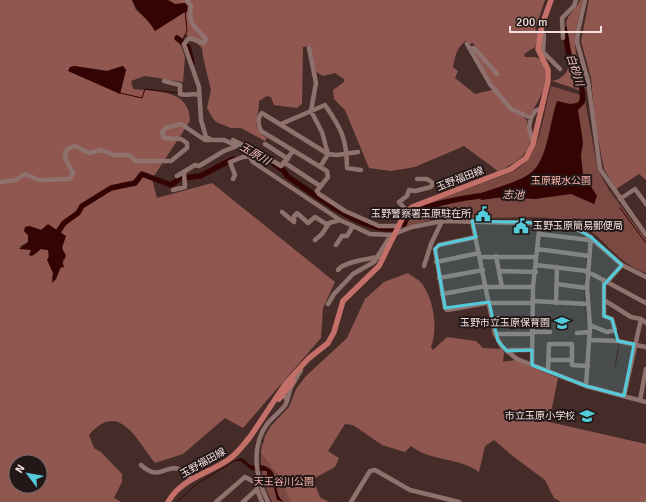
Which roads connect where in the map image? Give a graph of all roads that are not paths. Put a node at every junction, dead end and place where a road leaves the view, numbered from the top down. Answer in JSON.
{"nodes":[{"id":1,"x":187,"y":0,"type":"edge"},
{"id":2,"x":551,"y":0,"type":"edge"},
{"id":3,"x":576,"y":0,"type":"edge"},
{"id":4,"x":585,"y":0,"type":"edge"},
{"id":5,"x":541,"y":30,"type":"junction"},
{"id":6,"x":563,"y":38,"type":"dead end"},
{"id":7,"x":309,"y":48,"type":"dead end"},
{"id":8,"x":560,"y":69,"type":"dead end"},
{"id":9,"x":497,"y":74,"type":"dead end"},
{"id":10,"x":164,"y":81,"type":"dead end"},
{"id":11,"x":199,"y":96,"type":"junction"},
{"id":12,"x":542,"y":108,"type":"junction"},
{"id":13,"x":310,"y":111,"type":"junction"},
{"id":14,"x":531,"y":118,"type":"junction"},
{"id":15,"x":281,"y":124,"type":"junction"},
{"id":16,"x":212,"y":140,"type":"junction"},
{"id":17,"x":265,"y":144,"type":"dead end"},
{"id":18,"x":533,"y":144,"type":"junction"},
{"id":19,"x":239,"y":145,"type":"junction"},
{"id":20,"x":293,"y":151,"type":"junction"},
{"id":21,"x":358,"y":152,"type":"dead end"},
{"id":22,"x":250,"y":153,"type":"junction"},
{"id":23,"x":328,"y":154,"type":"junction"},
{"id":24,"x":347,"y":154,"type":"junction"},
{"id":25,"x":286,"y":161,"type":"junction"},
{"id":26,"x":320,"y":167,"type":"junction"},
{"id":27,"x":360,"y":170,"type":"dead end"},
{"id":28,"x":177,"y":176,"type":"dead end"},
{"id":29,"x":183,"y":176,"type":"junction"},
{"id":30,"x":233,"y":179,"type":"dead end"},
{"id":31,"x":417,"y":179,"type":"dead end"},
{"id":32,"x":0,"y":182,"type":"edge"},
{"id":33,"x":320,"y":186,"type":"junction"},
{"id":34,"x":173,"y":190,"type":"dead end"},
{"id":35,"x":620,"y":199,"type":"junction"},
{"id":36,"x":646,"y":204,"type":"edge"},
{"id":37,"x":407,"y":211,"type":"junction"},
{"id":38,"x":282,"y":212,"type":"dead end"},
{"id":39,"x":340,"y":220,"type":"junction"},
{"id":40,"x":442,"y":221,"type":"junction"},
{"id":41,"x":472,"y":221,"type":"junction"},
{"id":42,"x":540,"y":222,"type":"junction"},
{"id":43,"x":328,"y":225,"type":"junction"},
{"id":44,"x":353,"y":226,"type":"junction"},
{"id":45,"x":398,"y":226,"type":"junction"},
{"id":46,"x":539,"y":234,"type":"junction"},
{"id":47,"x":393,"y":235,"type":"junction"},
{"id":48,"x":646,"y":235,"type":"edge"},
{"id":49,"x":476,"y":237,"type":"junction"},
{"id":50,"x":591,"y":237,"type":"junction"},
{"id":51,"x":315,"y":240,"type":"dead end"},
{"id":52,"x":336,"y":245,"type":"dead end"},
{"id":53,"x":537,"y":249,"type":"junction"},
{"id":54,"x":480,"y":255,"type":"junction"},
{"id":55,"x":496,"y":256,"type":"junction"},
{"id":56,"x":588,"y":256,"type":"junction"},
{"id":57,"x":378,"y":257,"type":"junction"},
{"id":58,"x":536,"y":257,"type":"junction"},
{"id":59,"x":436,"y":262,"type":"junction"},
{"id":60,"x":536,"y":265,"type":"junction"},
{"id":61,"x":622,"y":265,"type":"junction"},
{"id":62,"x":424,"y":266,"type":"dead end"},
{"id":63,"x":557,"y":268,"type":"junction"},
{"id":64,"x":338,"y":270,"type":"dead end"},
{"id":65,"x":483,"y":270,"type":"junction"},
{"id":66,"x":499,"y":271,"type":"junction"},
{"id":67,"x":536,"y":272,"type":"junction"},
{"id":68,"x":586,"y":272,"type":"junction"},
{"id":69,"x":646,"y":277,"type":"edge"},
{"id":70,"x":439,"y":278,"type":"junction"},
{"id":71,"x":605,"y":281,"type":"junction"},
{"id":72,"x":556,"y":284,"type":"junction"},
{"id":73,"x":486,"y":287,"type":"junction"},
{"id":74,"x":502,"y":287,"type":"junction"},
{"id":75,"x":533,"y":287,"type":"junction"},
{"id":76,"x":586,"y":288,"type":"junction"},
{"id":77,"x":442,"y":294,"type":"junction"},
{"id":78,"x":604,"y":300,"type":"junction"},
{"id":79,"x":533,"y":302,"type":"junction"},
{"id":80,"x":556,"y":303,"type":"junction"},
{"id":81,"x":646,"y":303,"type":"edge"},
{"id":82,"x":328,"y":304,"type":"dead end"},
{"id":83,"x":489,"y":304,"type":"junction"},
{"id":84,"x":586,"y":304,"type":"junction"},
{"id":85,"x":492,"y":318,"type":"junction"},
{"id":86,"x":533,"y":319,"type":"junction"},
{"id":87,"x":641,"y":319,"type":"junction"},
{"id":88,"x":646,"y":323,"type":"edge"},
{"id":89,"x":590,"y":325,"type":"junction"},
{"id":90,"x":550,"y":332,"type":"dead end"},
{"id":91,"x":577,"y":332,"type":"dead end"},
{"id":92,"x":590,"y":332,"type":"junction"},
{"id":93,"x":532,"y":333,"type":"junction"},
{"id":94,"x":496,"y":334,"type":"junction"},
{"id":95,"x":590,"y":340,"type":"junction"},
{"id":96,"x":634,"y":344,"type":"junction"},
{"id":97,"x":646,"y":347,"type":"edge"},
{"id":98,"x":532,"y":350,"type":"junction"},
{"id":99,"x":507,"y":351,"type":"junction"},
{"id":100,"x":314,"y":354,"type":"junction"},
{"id":101,"x":549,"y":360,"type":"junction"},
{"id":102,"x":572,"y":360,"type":"junction"},
{"id":103,"x":532,"y":365,"type":"junction"},
{"id":104,"x":588,"y":366,"type":"junction"},
{"id":105,"x":646,"y":369,"type":"edge"},
{"id":106,"x":301,"y":370,"type":"junction"},
{"id":107,"x":548,"y":371,"type":"junction"},
{"id":108,"x":586,"y":386,"type":"junction"},
{"id":109,"x":281,"y":394,"type":"junction"},
{"id":110,"x":624,"y":396,"type":"junction"},
{"id":111,"x":640,"y":400,"type":"junction"},
{"id":112,"x":287,"y":401,"type":"junction"},
{"id":113,"x":646,"y":402,"type":"edge"},
{"id":114,"x":141,"y":465,"type":"dead end"},
{"id":115,"x":192,"y":479,"type":"junction"},
{"id":116,"x":257,"y":482,"type":"junction"},
{"id":117,"x":256,"y":490,"type":"junction"},
{"id":118,"x":168,"y":502,"type":"edge"},
{"id":119,"x":216,"y":502,"type":"edge"},
{"id":120,"x":243,"y":502,"type":"edge"},
{"id":121,"x":262,"y":502,"type":"edge"},
{"id":122,"x":268,"y":502,"type":"edge"},
{"id":123,"x":351,"y":502,"type":"edge"},
{"id":124,"x":459,"y":502,"type":"edge"}],
"edges":[{"from":1,"to":11,"type":"street"},
{"from":2,"to":5,"type":"main road","name":"玉野福田線"},
{"from":3,"to":6,"type":"street"},
{"from":4,"to":35,"type":"street"},
{"from":5,"to":8,"type":"street"},
{"from":5,"to":12,"type":"main road","name":"玉野福田線"},
{"from":7,"to":13,"type":"street"},
{"from":9,"to":14,"type":"street"},
{"from":10,"to":11,"type":"street"},
{"from":11,"to":16,"type":"street"},
{"from":12,"to":14,"type":"street"},
{"from":12,"to":18,"type":"main road","name":"玉野福田線"},
{"from":13,"to":15,"type":"street"},
{"from":13,"to":23,"type":"street"},
{"from":13,"to":24,"type":"street"},
{"from":14,"to":18,"type":"street"},
{"from":15,"to":20,"type":"street"},
{"from":15,"to":23,"type":"street"},
{"from":16,"to":19,"type":"street"},
{"from":16,"to":32,"type":"street"},
{"from":17,"to":25,"type":"street"},
{"from":18,"to":37,"type":"main road","name":"玉野福田線"},
{"from":19,"to":22,"type":"street"},
{"from":19,"to":22,"type":"street"},
{"from":19,"to":29,"type":"street"},
{"from":20,"to":25,"type":"street"},
{"from":20,"to":26,"type":"street"},
{"from":21,"to":24,"type":"street"},
{"from":22,"to":25,"type":"street"},
{"from":22,"to":30,"type":"street"},
{"from":22,"to":39,"type":"street"},
{"from":23,"to":24,"type":"street"},
{"from":23,"to":26,"type":"street"},
{"from":24,"to":27,"type":"street"},
{"from":25,"to":33,"type":"street"},
{"from":26,"to":33,"type":"street"},
{"from":28,"to":29,"type":"street"},
{"from":29,"to":34,"type":"street"},
{"from":31,"to":37,"type":"street"},
{"from":33,"to":45,"type":"street"},
{"from":35,"to":36,"type":"street"},
{"from":35,"to":48,"type":"street"},
{"from":37,"to":45,"type":"main road","name":"玉野福田線"},
{"from":38,"to":43,"type":"street"},
{"from":39,"to":43,"type":"street"},
{"from":39,"to":44,"type":"street"},
{"from":40,"to":41,"type":"street"},
{"from":40,"to":47,"type":"street"},
{"from":40,"to":62,"type":"street"},
{"from":41,"to":42,"type":"street"},
{"from":41,"to":49,"type":"street"},
{"from":42,"to":46,"type":"street"},
{"from":42,"to":50,"type":"street"},
{"from":43,"to":51,"type":"street"},
{"from":44,"to":47,"type":"street"},
{"from":44,"to":52,"type":"street"},
{"from":45,"to":47,"type":"main road","name":"玉野福田線"},
{"from":46,"to":50,"type":"street"},
{"from":46,"to":53,"type":"street"},
{"from":47,"to":57,"type":"street"},
{"from":47,"to":100,"type":"main road","name":"玉野福田線"},
{"from":49,"to":54,"type":"street"},
{"from":49,"to":59,"type":"street"},
{"from":50,"to":56,"type":"street"},
{"from":50,"to":61,"type":"street"},
{"from":53,"to":56,"type":"street"},
{"from":53,"to":58,"type":"street"},
{"from":54,"to":55,"type":"street"},
{"from":54,"to":59,"type":"street"},
{"from":54,"to":65,"type":"street"},
{"from":55,"to":58,"type":"street"},
{"from":55,"to":66,"type":"street"},
{"from":56,"to":68,"type":"street"},
{"from":57,"to":64,"type":"street"},
{"from":57,"to":82,"type":"street"},
{"from":58,"to":60,"type":"street"},
{"from":59,"to":70,"type":"street"},
{"from":60,"to":63,"type":"street"},
{"from":60,"to":67,"type":"street"},
{"from":61,"to":69,"type":"street"},
{"from":61,"to":71,"type":"street"},
{"from":63,"to":68,"type":"street"},
{"from":63,"to":72,"type":"street"},
{"from":65,"to":70,"type":"street"},
{"from":65,"to":73,"type":"street"},
{"from":66,"to":67,"type":"street"},
{"from":66,"to":74,"type":"street"},
{"from":67,"to":75,"type":"street"},
{"from":68,"to":71,"type":"street"},
{"from":68,"to":76,"type":"street"},
{"from":70,"to":77,"type":"street"},
{"from":71,"to":78,"type":"street"},
{"from":71,"to":81,"type":"street"},
{"from":72,"to":76,"type":"street"},
{"from":72,"to":80,"type":"street"},
{"from":73,"to":74,"type":"street"},
{"from":73,"to":77,"type":"street"},
{"from":73,"to":83,"type":"street"},
{"from":74,"to":75,"type":"street"},
{"from":75,"to":79,"type":"street"},
{"from":76,"to":84,"type":"street"},
{"from":77,"to":83,"type":"street"},
{"from":78,"to":87,"type":"street"},
{"from":78,"to":89,"type":"street"},
{"from":79,"to":80,"type":"street"},
{"from":79,"to":83,"type":"street"},
{"from":79,"to":86,"type":"street"},
{"from":80,"to":84,"type":"street"},
{"from":83,"to":85,"type":"street"},
{"from":84,"to":89,"type":"street"},
{"from":85,"to":86,"type":"street"},
{"from":85,"to":94,"type":"street"},
{"from":86,"to":93,"type":"street"},
{"from":87,"to":88,"type":"street"},
{"from":87,"to":96,"type":"street"},
{"from":89,"to":92,"type":"street"},
{"from":90,"to":93,"type":"street"},
{"from":91,"to":92,"type":"street"},
{"from":92,"to":95,"type":"street"},
{"from":93,"to":94,"type":"street"},
{"from":93,"to":98,"type":"street"},
{"from":94,"to":99,"type":"street"},
{"from":95,"to":96,"type":"street"},
{"from":95,"to":104,"type":"street"},
{"from":96,"to":97,"type":"street"},
{"from":96,"to":110,"type":"street"},
{"from":98,"to":99,"type":"street"},
{"from":98,"to":103,"type":"street"},
{"from":99,"to":103,"type":"street"},
{"from":100,"to":106,"type":"main road","name":"玉野福田線"},
{"from":100,"to":109,"type":"main road","name":"玉野福田線"},
{"from":101,"to":102,"type":"street"},
{"from":101,"to":102,"type":"street"},
{"from":101,"to":107,"type":"street"},
{"from":102,"to":104,"type":"street"},
{"from":103,"to":107,"type":"street"},
{"from":104,"to":108,"type":"street"},
{"from":105,"to":111,"type":"street"},
{"from":106,"to":109,"type":"main road","name":"玉野福田線"},
{"from":106,"to":112,"type":"street"},
{"from":107,"to":108,"type":"street"},
{"from":108,"to":110,"type":"street"},
{"from":109,"to":112,"type":"street"},
{"from":109,"to":115,"type":"main road","name":"玉野福田線"},
{"from":110,"to":111,"type":"street"},
{"from":111,"to":113,"type":"street"},
{"from":112,"to":116,"type":"street"},
{"from":114,"to":115,"type":"street"},
{"from":115,"to":118,"type":"main road","name":"玉野福田線"},
{"from":116,"to":117,"type":"street"},
{"from":116,"to":119,"type":"street"},
{"from":116,"to":122,"type":"street"},
{"from":117,"to":120,"type":"street"},
{"from":117,"to":121,"type":"street"},
{"from":123,"to":124,"type":"street"}]}
